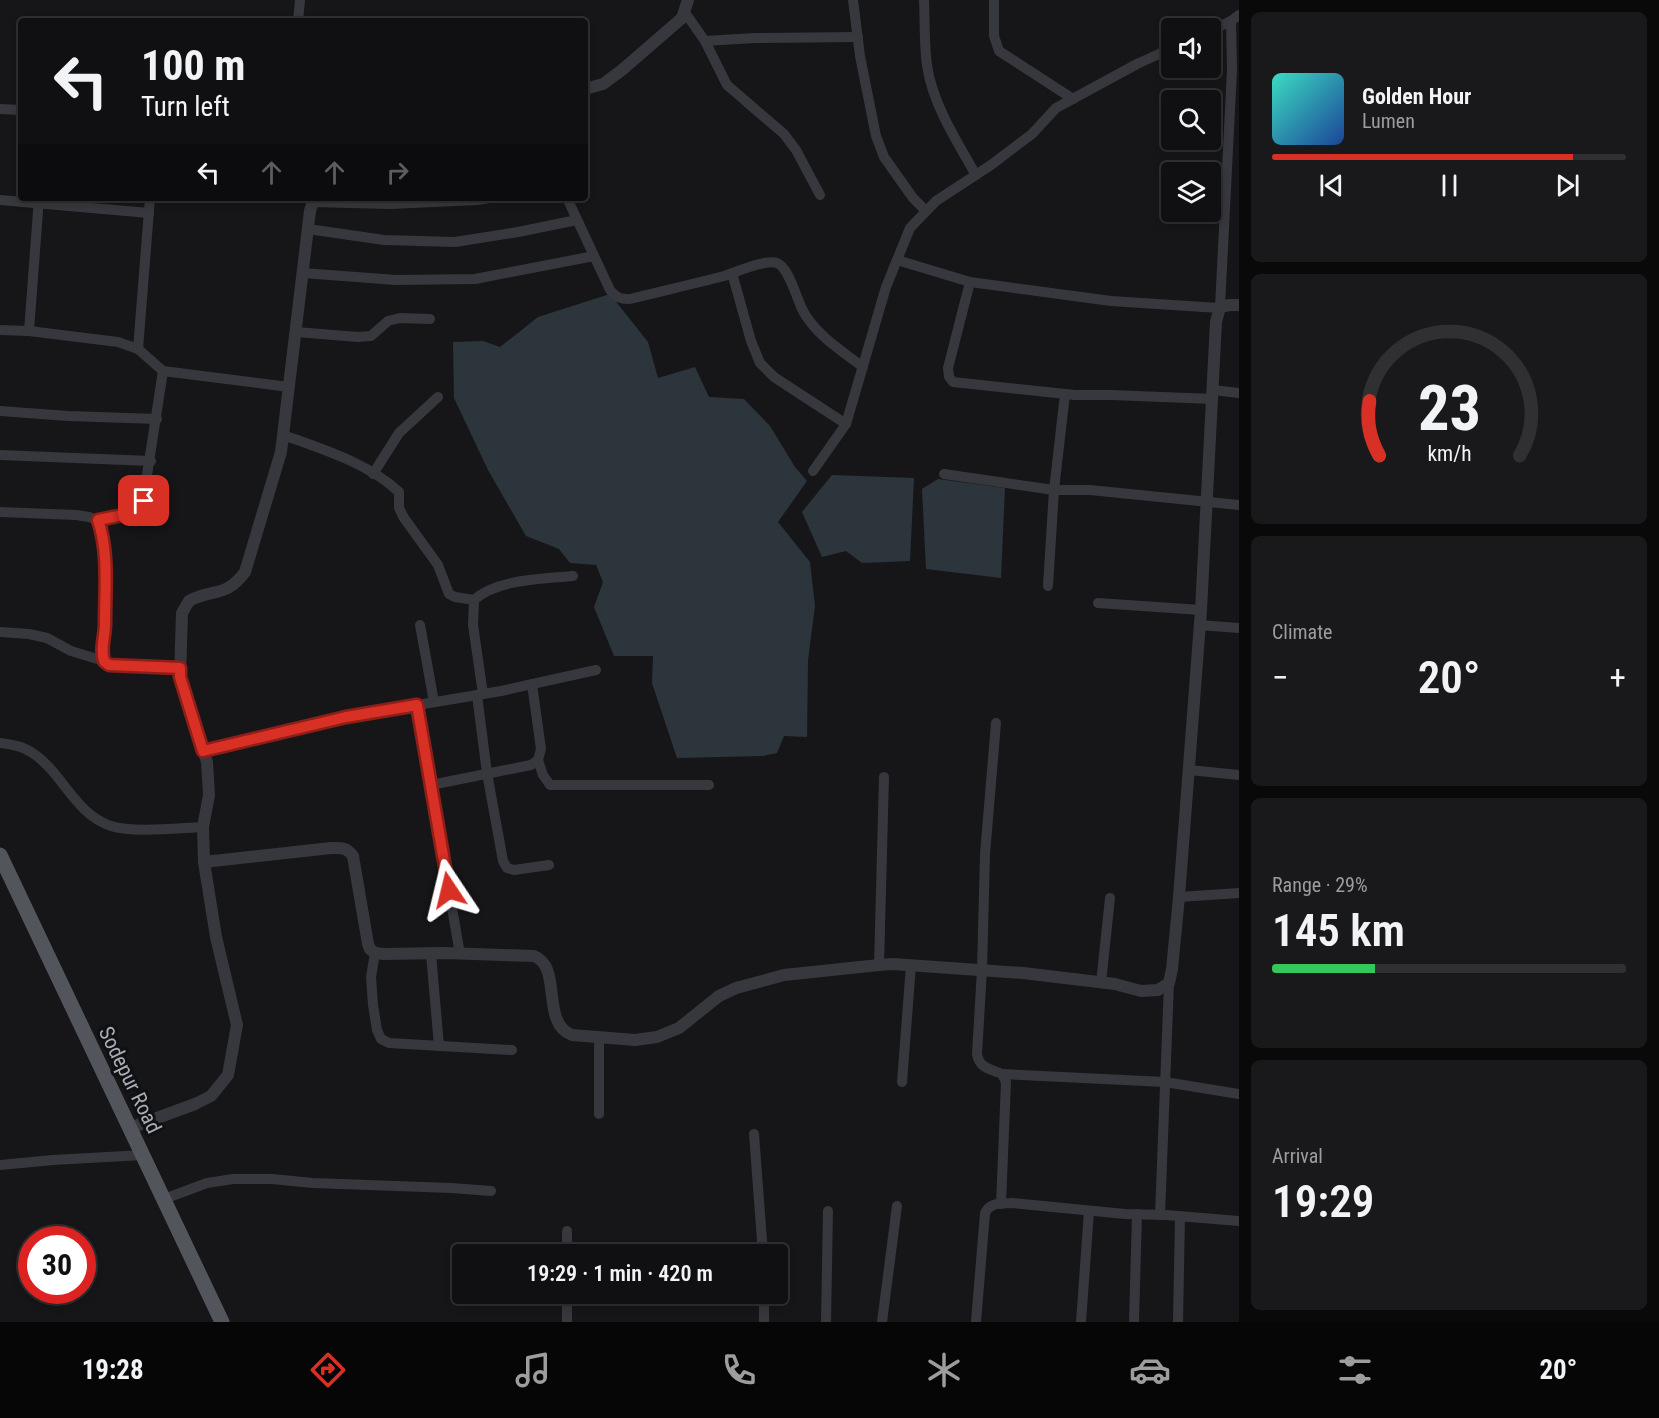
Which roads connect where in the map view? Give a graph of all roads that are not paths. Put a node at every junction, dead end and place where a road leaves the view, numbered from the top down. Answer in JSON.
{"nodes":[{"id":1,"x":300,"y":0,"type":"edge"},
{"id":2,"x":854,"y":0,"type":"edge"},
{"id":3,"x":924,"y":0,"type":"edge"},
{"id":4,"x":994,"y":0,"type":"edge"},
{"id":5,"x":686,"y":6,"type":"edge"},
{"id":6,"x":298,"y":18,"type":"edge"},
{"id":7,"x":1235,"y":18,"type":"edge"},
{"id":8,"x":1221,"y":25,"type":"edge"},
{"id":9,"x":858,"y":38,"type":"junction"},
{"id":10,"x":705,"y":40,"type":"junction"},
{"id":11,"x":1161,"y":53,"type":"edge"},
{"id":12,"x":588,"y":89,"type":"edge"},
{"id":13,"x":1073,"y":99,"type":"junction"},
{"id":14,"x":0,"y":109,"type":"edge"},
{"id":15,"x":18,"y":110,"type":"edge"},
{"id":16,"x":976,"y":175,"type":"junction"},
{"id":17,"x":820,"y":195,"type":"dead end"},
{"id":18,"x":0,"y":200,"type":"edge"},
{"id":19,"x":18,"y":200,"type":"edge"},
{"id":20,"x":38,"y":201,"type":"edge"},
{"id":21,"x":47,"y":201,"type":"edge"},
{"id":22,"x":150,"y":201,"type":"edge"},
{"id":23,"x":315,"y":201,"type":"edge"},
{"id":24,"x":334,"y":201,"type":"edge"},
{"id":25,"x":455,"y":201,"type":"edge"},
{"id":26,"x":568,"y":201,"type":"edge"},
{"id":27,"x":926,"y":212,"type":"junction"},
{"id":28,"x":149,"y":213,"type":"junction"},
{"id":29,"x":577,"y":220,"type":"junction"},
{"id":30,"x":308,"y":229,"type":"junction"},
{"id":31,"x":594,"y":256,"type":"junction"},
{"id":32,"x":897,"y":260,"type":"junction"},
{"id":33,"x":303,"y":273,"type":"junction"},
{"id":34,"x":732,"y":273,"type":"junction"},
{"id":35,"x":970,"y":282,"type":"junction"},
{"id":36,"x":1239,"y":305,"type":"edge"},
{"id":37,"x":1219,"y":307,"type":"junction"},
{"id":38,"x":430,"y":319,"type":"dead end"},
{"id":39,"x":0,"y":330,"type":"edge"},
{"id":40,"x":29,"y":331,"type":"junction"},
{"id":41,"x":296,"y":332,"type":"junction"},
{"id":42,"x":138,"y":349,"type":"junction"},
{"id":43,"x":863,"y":367,"type":"junction"},
{"id":44,"x":163,"y":371,"type":"junction"},
{"id":45,"x":289,"y":387,"type":"junction"},
{"id":46,"x":1239,"y":393,"type":"edge"},
{"id":47,"x":1065,"y":394,"type":"junction"},
{"id":48,"x":1213,"y":395,"type":"junction"},
{"id":49,"x":438,"y":398,"type":"dead end"},
{"id":50,"x":0,"y":411,"type":"edge"},
{"id":51,"x":157,"y":419,"type":"junction"},
{"id":52,"x":846,"y":424,"type":"junction"},
{"id":53,"x":283,"y":435,"type":"junction"},
{"id":54,"x":0,"y":455,"type":"edge"},
{"id":55,"x":151,"y":461,"type":"junction"},
{"id":56,"x":813,"y":471,"type":"dead end"},
{"id":57,"x":373,"y":474,"type":"junction"},
{"id":58,"x":944,"y":474,"type":"dead end"},
{"id":59,"x":1054,"y":490,"type":"junction"},
{"id":60,"x":1207,"y":502,"type":"junction"},
{"id":61,"x":1239,"y":505,"type":"edge"},
{"id":62,"x":0,"y":512,"type":"edge"},
{"id":63,"x":98,"y":520,"type":"junction"},
{"id":64,"x":573,"y":576,"type":"dead end"},
{"id":65,"x":1048,"y":586,"type":"dead end"},
{"id":66,"x":474,"y":600,"type":"junction"},
{"id":67,"x":1098,"y":603,"type":"dead end"},
{"id":68,"x":1201,"y":609,"type":"junction"},
{"id":69,"x":420,"y":625,"type":"dead end"},
{"id":70,"x":1199,"y":625,"type":"junction"},
{"id":71,"x":1239,"y":628,"type":"edge"},
{"id":72,"x":0,"y":632,"type":"edge"},
{"id":73,"x":104,"y":661,"type":"junction"},
{"id":74,"x":180,"y":668,"type":"junction"},
{"id":75,"x":596,"y":670,"type":"dead end"},
{"id":76,"x":532,"y":684,"type":"junction"},
{"id":77,"x":480,"y":694,"type":"junction"},
{"id":78,"x":434,"y":702,"type":"junction"},
{"id":79,"x":417,"y":705,"type":"junction"},
{"id":80,"x":996,"y":723,"type":"dead end"},
{"id":81,"x":0,"y":743,"type":"edge"},
{"id":82,"x":203,"y":751,"type":"junction"},
{"id":83,"x":538,"y":760,"type":"junction"},
{"id":84,"x":1189,"y":770,"type":"junction"},
{"id":85,"x":487,"y":773,"type":"junction"},
{"id":86,"x":1239,"y":775,"type":"edge"},
{"id":87,"x":884,"y":777,"type":"dead end"},
{"id":88,"x":431,"y":785,"type":"junction"},
{"id":89,"x":710,"y":785,"type":"dead end"},
{"id":90,"x":203,"y":827,"type":"junction"},
{"id":91,"x":0,"y":855,"type":"edge"},
{"id":92,"x":204,"y":862,"type":"junction"},
{"id":93,"x":549,"y":866,"type":"dead end"},
{"id":94,"x":1239,"y":893,"type":"edge"},
{"id":95,"x":1179,"y":897,"type":"junction"},
{"id":96,"x":1110,"y":898,"type":"dead end"},
{"id":97,"x":375,"y":953,"type":"junction"},
{"id":98,"x":431,"y":954,"type":"junction"},
{"id":99,"x":460,"y":954,"type":"junction"},
{"id":100,"x":879,"y":965,"type":"junction"},
{"id":101,"x":911,"y":965,"type":"junction"},
{"id":102,"x":982,"y":970,"type":"junction"},
{"id":103,"x":1101,"y":983,"type":"junction"},
{"id":104,"x":1169,"y":983,"type":"junction"},
{"id":105,"x":599,"y":1038,"type":"junction"},
{"id":106,"x":439,"y":1046,"type":"junction"},
{"id":107,"x":512,"y":1050,"type":"dead end"},
{"id":108,"x":1002,"y":1074,"type":"junction"},
{"id":109,"x":902,"y":1082,"type":"dead end"},
{"id":110,"x":1165,"y":1082,"type":"junction"},
{"id":111,"x":1239,"y":1094,"type":"edge"},
{"id":112,"x":599,"y":1114,"type":"dead end"},
{"id":113,"x":130,"y":1128,"type":"junction"},
{"id":114,"x":754,"y":1134,"type":"dead end"},
{"id":115,"x":143,"y":1155,"type":"junction"},
{"id":116,"x":0,"y":1165,"type":"edge"},
{"id":117,"x":491,"y":1191,"type":"dead end"},
{"id":118,"x":164,"y":1198,"type":"junction"},
{"id":119,"x":1001,"y":1204,"type":"junction"},
{"id":120,"x":897,"y":1206,"type":"dead end"},
{"id":121,"x":828,"y":1211,"type":"dead end"},
{"id":122,"x":1089,"y":1211,"type":"junction"},
{"id":123,"x":1137,"y":1214,"type":"junction"},
{"id":124,"x":1160,"y":1215,"type":"junction"},
{"id":125,"x":1180,"y":1216,"type":"junction"},
{"id":126,"x":1239,"y":1221,"type":"edge"},
{"id":127,"x":567,"y":1231,"type":"dead end"},
{"id":128,"x":567,"y":1244,"type":"edge"},
{"id":129,"x":762,"y":1244,"type":"edge"},
{"id":130,"x":567,"y":1304,"type":"edge"},
{"id":131,"x":764,"y":1304,"type":"edge"},
{"id":132,"x":222,"y":1322,"type":"edge"},
{"id":133,"x":567,"y":1322,"type":"edge"},
{"id":134,"x":764,"y":1322,"type":"edge"},
{"id":135,"x":826,"y":1322,"type":"edge"},
{"id":136,"x":882,"y":1322,"type":"edge"},
{"id":137,"x":976,"y":1322,"type":"edge"},
{"id":138,"x":1081,"y":1322,"type":"edge"},
{"id":139,"x":1134,"y":1322,"type":"edge"},
{"id":140,"x":1178,"y":1322,"type":"edge"}],
"edges":[{"from":1,"to":6,"type":"street"},
{"from":2,"to":9,"type":"street"},
{"from":3,"to":16,"type":"street"},
{"from":4,"to":13,"type":"street"},
{"from":5,"to":10,"type":"street"},
{"from":5,"to":12,"type":"street"},
{"from":7,"to":8,"type":"street"},
{"from":7,"to":37,"type":"street"},
{"from":9,"to":10,"type":"street"},
{"from":9,"to":27,"type":"street"},
{"from":10,"to":17,"type":"street"},
{"from":11,"to":13,"type":"street"},
{"from":13,"to":16,"type":"street"},
{"from":14,"to":15,"type":"street"},
{"from":16,"to":27,"type":"street"},
{"from":18,"to":19,"type":"street"},
{"from":20,"to":40,"type":"street"},
{"from":21,"to":28,"type":"street"},
{"from":22,"to":28,"type":"street"},
{"from":23,"to":30,"type":"street"},
{"from":24,"to":25,"type":"street"},
{"from":26,"to":29,"type":"street"},
{"from":27,"to":32,"type":"street"},
{"from":28,"to":42,"type":"street"},
{"from":29,"to":30,"type":"street"},
{"from":29,"to":31,"type":"street"},
{"from":30,"to":33,"type":"street"},
{"from":31,"to":33,"type":"street"},
{"from":31,"to":34,"type":"street"},
{"from":32,"to":35,"type":"street"},
{"from":32,"to":43,"type":"street"},
{"from":33,"to":41,"type":"street"},
{"from":34,"to":43,"type":"street"},
{"from":34,"to":52,"type":"street"},
{"from":35,"to":37,"type":"street"},
{"from":35,"to":47,"type":"street"},
{"from":36,"to":37,"type":"street"},
{"from":37,"to":48,"type":"street"},
{"from":38,"to":41,"type":"street"},
{"from":39,"to":40,"type":"street"},
{"from":40,"to":42,"type":"street"},
{"from":41,"to":45,"type":"street"},
{"from":42,"to":44,"type":"street"},
{"from":43,"to":52,"type":"street"},
{"from":44,"to":45,"type":"street"},
{"from":44,"to":51,"type":"street"},
{"from":45,"to":53,"type":"street"},
{"from":46,"to":48,"type":"street"},
{"from":47,"to":48,"type":"street"},
{"from":47,"to":59,"type":"street"},
{"from":48,"to":60,"type":"street"},
{"from":49,"to":57,"type":"street"},
{"from":50,"to":51,"type":"street"},
{"from":51,"to":55,"type":"street"},
{"from":52,"to":56,"type":"street"},
{"from":53,"to":57,"type":"street"},
{"from":53,"to":74,"type":"street"},
{"from":54,"to":55,"type":"street"},
{"from":55,"to":63,"type":"street"},
{"from":57,"to":66,"type":"street"},
{"from":58,"to":59,"type":"street"},
{"from":59,"to":60,"type":"street"},
{"from":59,"to":65,"type":"street"},
{"from":60,"to":61,"type":"street"},
{"from":60,"to":68,"type":"street"},
{"from":62,"to":63,"type":"street"},
{"from":63,"to":73,"type":"street"},
{"from":64,"to":66,"type":"street"},
{"from":66,"to":77,"type":"street"},
{"from":67,"to":68,"type":"street"},
{"from":68,"to":70,"type":"street"},
{"from":69,"to":78,"type":"street"},
{"from":70,"to":71,"type":"street"},
{"from":70,"to":84,"type":"street"},
{"from":72,"to":73,"type":"street"},
{"from":73,"to":74,"type":"street"},
{"from":74,"to":82,"type":"street"},
{"from":75,"to":76,"type":"street"},
{"from":76,"to":77,"type":"street"},
{"from":76,"to":83,"type":"street"},
{"from":77,"to":78,"type":"street"},
{"from":77,"to":85,"type":"street"},
{"from":78,"to":79,"type":"street"},
{"from":79,"to":82,"type":"street"},
{"from":79,"to":88,"type":"street"},
{"from":80,"to":102,"type":"street"},
{"from":81,"to":90,"type":"street"},
{"from":82,"to":90,"type":"street"},
{"from":83,"to":85,"type":"street"},
{"from":83,"to":89,"type":"street"},
{"from":84,"to":86,"type":"street"},
{"from":84,"to":95,"type":"street"},
{"from":85,"to":88,"type":"street"},
{"from":85,"to":93,"type":"street"},
{"from":87,"to":100,"type":"street"},
{"from":88,"to":99,"type":"street"},
{"from":90,"to":92,"type":"street"},
{"from":91,"to":113,"type":"main road","name":"Sodepur Road"},
{"from":92,"to":97,"type":"street"},
{"from":92,"to":113,"type":"street"},
{"from":94,"to":95,"type":"street"},
{"from":95,"to":104,"type":"street"},
{"from":96,"to":103,"type":"street"},
{"from":97,"to":98,"type":"street"},
{"from":97,"to":106,"type":"street"},
{"from":98,"to":99,"type":"street"},
{"from":98,"to":106,"type":"street"},
{"from":99,"to":105,"type":"street"},
{"from":100,"to":101,"type":"street"},
{"from":100,"to":105,"type":"street"},
{"from":101,"to":102,"type":"street"},
{"from":101,"to":109,"type":"street"},
{"from":102,"to":103,"type":"street"},
{"from":102,"to":108,"type":"street"},
{"from":103,"to":104,"type":"street"},
{"from":104,"to":110,"type":"street"},
{"from":105,"to":112,"type":"street"},
{"from":106,"to":107,"type":"street"},
{"from":108,"to":110,"type":"street"},
{"from":108,"to":119,"type":"street"},
{"from":110,"to":111,"type":"street"},
{"from":110,"to":124,"type":"street"},
{"from":113,"to":115,"type":"main road","name":"Sodepur Road"},
{"from":114,"to":129,"type":"street"},
{"from":115,"to":116,"type":"street"},
{"from":115,"to":118,"type":"main road","name":"Sodepur Road"},
{"from":117,"to":118,"type":"street"},
{"from":118,"to":132,"type":"main road","name":"Sodepur Road"},
{"from":119,"to":122,"type":"street"},
{"from":119,"to":137,"type":"street"},
{"from":120,"to":136,"type":"street"},
{"from":121,"to":135,"type":"street"},
{"from":122,"to":123,"type":"street"},
{"from":122,"to":138,"type":"street"},
{"from":123,"to":124,"type":"street"},
{"from":123,"to":139,"type":"street"},
{"from":124,"to":125,"type":"street"},
{"from":125,"to":126,"type":"street"},
{"from":125,"to":140,"type":"street"},
{"from":127,"to":128,"type":"street"},
{"from":130,"to":133,"type":"street"},
{"from":131,"to":134,"type":"street"}]}
